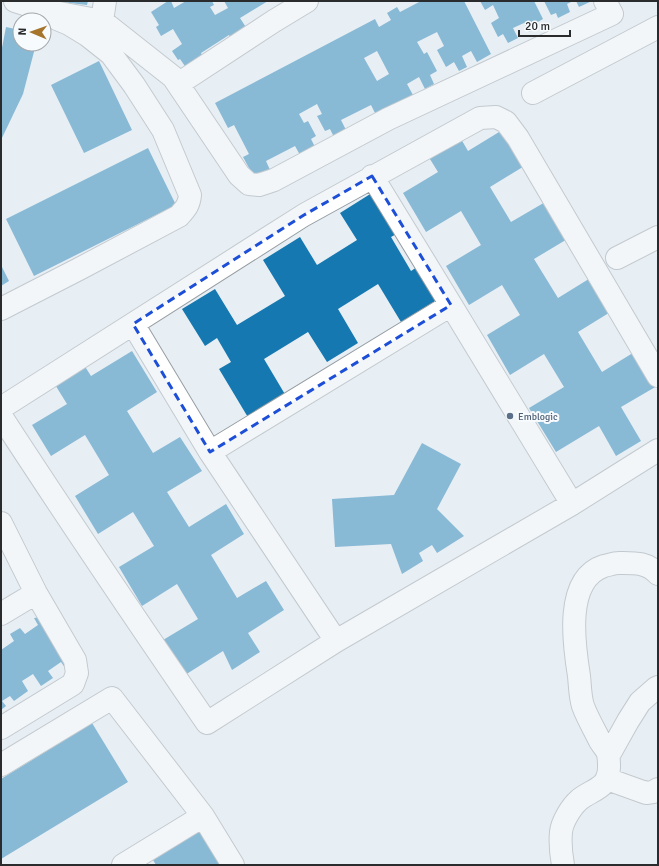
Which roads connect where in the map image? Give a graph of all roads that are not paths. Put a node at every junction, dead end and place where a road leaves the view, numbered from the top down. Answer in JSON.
{"nodes":[{"id":1,"x":15,"y":1,"type":"edge"},
{"id":2,"x":307,"y":1,"type":"edge"},
{"id":3,"x":605,"y":1,"type":"edge"},
{"id":4,"x":1,"y":6,"type":"edge"},
{"id":5,"x":103,"y":11,"type":"edge"},
{"id":6,"x":658,"y":27,"type":"edge"},
{"id":7,"x":178,"y":84,"type":"junction"},
{"id":8,"x":533,"y":93,"type":"dead end"},
{"id":9,"x":372,"y":176,"type":"junction"},
{"id":10,"x":658,"y":237,"type":"edge"},
{"id":11,"x":617,"y":258,"type":"dead end"},
{"id":12,"x":452,"y":305,"type":"junction"},
{"id":13,"x":1,"y":309,"type":"edge"},
{"id":14,"x":133,"y":324,"type":"junction"},
{"id":15,"x":658,"y":376,"type":"edge"},
{"id":16,"x":1,"y":408,"type":"edge"},
{"id":17,"x":1,"y":416,"type":"edge"},
{"id":18,"x":658,"y":450,"type":"edge"},
{"id":19,"x":210,"y":452,"type":"junction"},
{"id":20,"x":572,"y":504,"type":"junction"},
{"id":21,"x":1,"y":523,"type":"edge"},
{"id":22,"x":658,"y":574,"type":"edge"},
{"id":23,"x":36,"y":593,"type":"junction"},
{"id":24,"x":1,"y":614,"type":"edge"},
{"id":25,"x":336,"y":641,"type":"junction"},
{"id":26,"x":658,"y":687,"type":"edge"},
{"id":27,"x":1,"y":728,"type":"edge"},
{"id":28,"x":609,"y":755,"type":"junction"},
{"id":29,"x":1,"y":765,"type":"edge"},
{"id":30,"x":607,"y":779,"type":"junction"},
{"id":31,"x":658,"y":789,"type":"edge"},
{"id":32,"x":203,"y":816,"type":"junction"},
{"id":33,"x":123,"y":865,"type":"edge"},
{"id":34,"x":233,"y":865,"type":"edge"},
{"id":35,"x":563,"y":865,"type":"edge"}],
"edges":[{"from":1,"to":5,"type":"street"},
{"from":2,"to":7,"type":"street"},
{"from":3,"to":7,"type":"street"},
{"from":4,"to":13,"type":"street"},
{"from":5,"to":7,"type":"street"},
{"from":6,"to":8,"type":"street"},
{"from":9,"to":12,"type":"street"},
{"from":9,"to":14,"type":"street"},
{"from":9,"to":15,"type":"street"},
{"from":10,"to":11,"type":"street"},
{"from":12,"to":19,"type":"street"},
{"from":12,"to":20,"type":"street"},
{"from":14,"to":16,"type":"street"},
{"from":14,"to":19,"type":"street"},
{"from":17,"to":25,"type":"street"},
{"from":18,"to":20,"type":"street"},
{"from":19,"to":25,"type":"street"},
{"from":20,"to":25,"type":"street"},
{"from":21,"to":23,"type":"street"},
{"from":22,"to":28,"type":"street"},
{"from":23,"to":24,"type":"street"},
{"from":23,"to":27,"type":"street"},
{"from":26,"to":28,"type":"street"},
{"from":28,"to":30,"type":"street"},
{"from":29,"to":32,"type":"street"},
{"from":30,"to":31,"type":"street"},
{"from":30,"to":35,"type":"street"},
{"from":32,"to":33,"type":"street"},
{"from":32,"to":34,"type":"street"}]}
